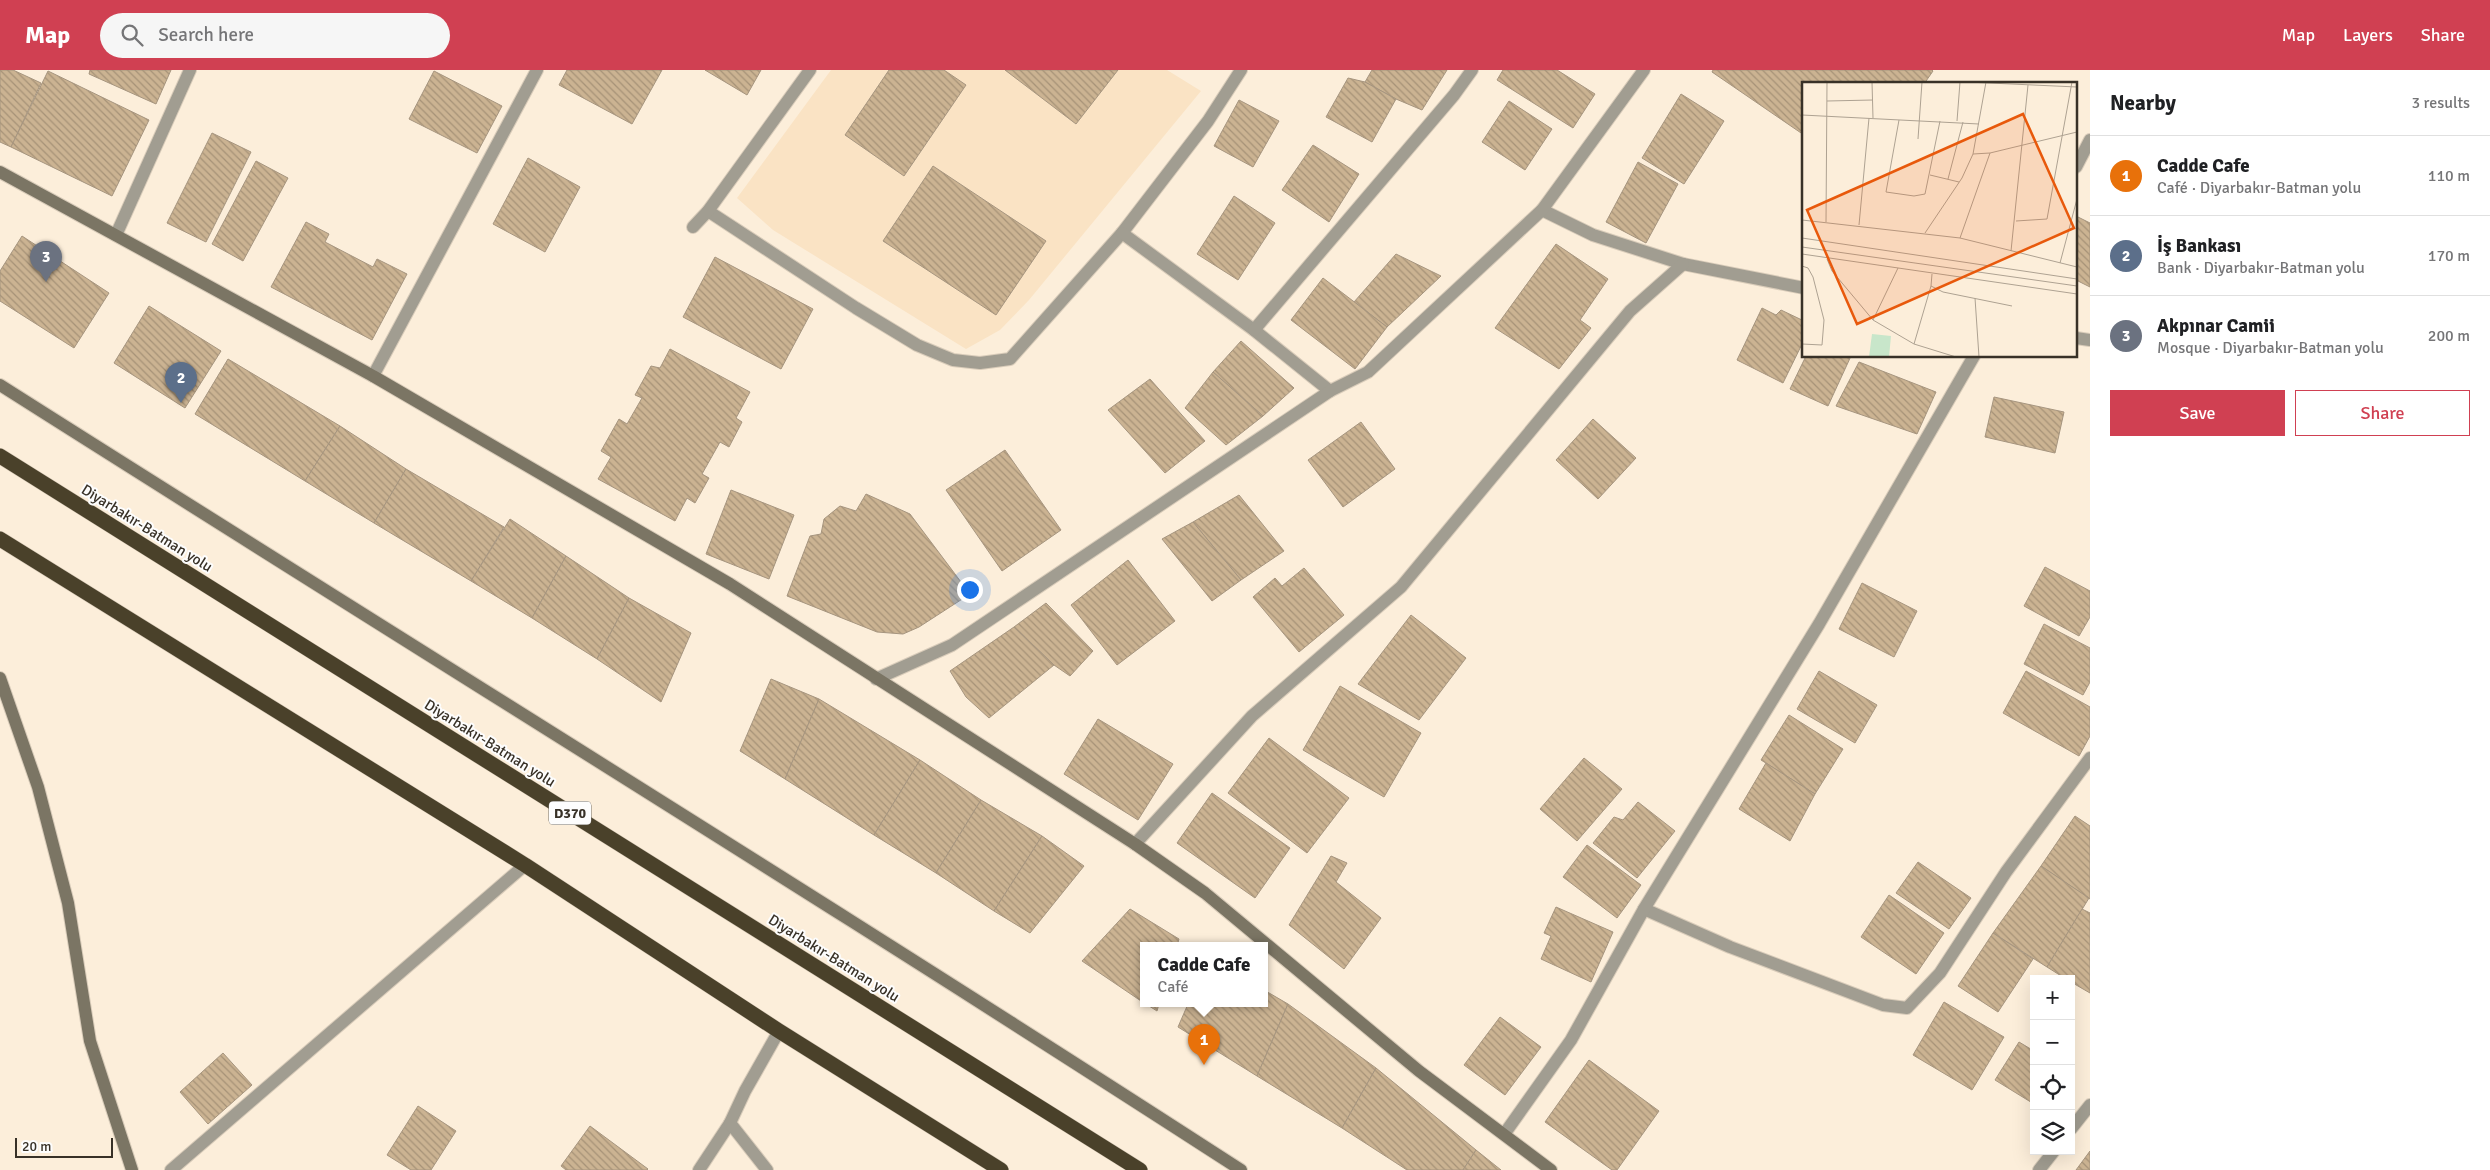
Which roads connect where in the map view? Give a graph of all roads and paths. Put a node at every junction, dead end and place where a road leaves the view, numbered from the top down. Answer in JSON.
{"nodes":[{"id":1,"x":190,"y":70,"type":"edge"},
{"id":2,"x":537,"y":70,"type":"edge"},
{"id":3,"x":810,"y":70,"type":"edge"},
{"id":4,"x":1241,"y":70,"type":"edge"},
{"id":5,"x":1472,"y":70,"type":"edge"},
{"id":6,"x":1644,"y":70,"type":"edge"},
{"id":7,"x":2090,"y":140,"type":"edge"},
{"id":8,"x":2078,"y":163,"type":"edge"},
{"id":9,"x":0,"y":172,"type":"edge"},
{"id":10,"x":1542,"y":210,"type":"junction"},
{"id":11,"x":708,"y":211,"type":"junction"},
{"id":12,"x":694,"y":227,"type":"dead end"},
{"id":13,"x":1122,"y":233,"type":"junction"},
{"id":14,"x":116,"y":235,"type":"junction"},
{"id":15,"x":1682,"y":264,"type":"junction"},
{"id":16,"x":1802,"y":288,"type":"edge"},
{"id":17,"x":1254,"y":330,"type":"junction"},
{"id":18,"x":1973,"y":358,"type":"edge"},
{"id":19,"x":373,"y":376,"type":"junction"},
{"id":20,"x":0,"y":385,"type":"edge"},
{"id":21,"x":1330,"y":390,"type":"junction"},
{"id":22,"x":0,"y":456,"type":"edge"},
{"id":23,"x":0,"y":539,"type":"edge"},
{"id":24,"x":0,"y":678,"type":"edge"},
{"id":25,"x":876,"y":679,"type":"junction"},
{"id":26,"x":2090,"y":758,"type":"edge"},
{"id":27,"x":1135,"y":844,"type":"junction"},
{"id":28,"x":525,"y":865,"type":"junction"},
{"id":29,"x":1644,"y":909,"type":"junction"},
{"id":30,"x":1264,"y":942,"type":"edge"},
{"id":31,"x":1268,"y":945,"type":"edge"},
{"id":32,"x":779,"y":1031,"type":"junction"},
{"id":33,"x":2090,"y":1105,"type":"edge"},
{"id":34,"x":730,"y":1123,"type":"junction"},
{"id":35,"x":2075,"y":1124,"type":"edge"},
{"id":36,"x":1505,"y":1134,"type":"junction"},
{"id":37,"x":2051,"y":1155,"type":"edge"},
{"id":38,"x":132,"y":1170,"type":"edge"},
{"id":39,"x":171,"y":1170,"type":"edge"},
{"id":40,"x":699,"y":1170,"type":"edge"},
{"id":41,"x":767,"y":1170,"type":"edge"},
{"id":42,"x":1001,"y":1170,"type":"edge"},
{"id":43,"x":1140,"y":1170,"type":"edge"},
{"id":44,"x":1241,"y":1170,"type":"edge"},
{"id":45,"x":1551,"y":1170,"type":"edge"},
{"id":46,"x":2039,"y":1170,"type":"edge"}],
"edges":[{"from":1,"to":14,"type":"street"},
{"from":2,"to":19,"type":"street"},
{"from":3,"to":11,"type":"street"},
{"from":4,"to":13,"type":"street"},
{"from":5,"to":17,"type":"street"},
{"from":6,"to":10,"type":"street"},
{"from":7,"to":8,"type":"street"},
{"from":9,"to":14,"type":"street"},
{"from":10,"to":15,"type":"street"},
{"from":10,"to":21,"type":"street"},
{"from":11,"to":12,"type":"street"},
{"from":11,"to":13,"type":"street"},
{"from":13,"to":17,"type":"street"},
{"from":14,"to":19,"type":"street"},
{"from":15,"to":16,"type":"street"},
{"from":15,"to":27,"type":"street"},
{"from":17,"to":21,"type":"street"},
{"from":18,"to":29,"type":"street"},
{"from":19,"to":25,"type":"street"},
{"from":20,"to":44,"type":"street"},
{"from":21,"to":25,"type":"street"},
{"from":22,"to":43,"type":"highway","name":"Diyarbakır-Batman yolu","number":"D370"},
{"from":23,"to":28,"type":"highway"},
{"from":24,"to":38,"type":"street"},
{"from":25,"to":27,"type":"street"},
{"from":26,"to":29,"type":"street"},
{"from":27,"to":30,"type":"street"},
{"from":28,"to":32,"type":"highway"},
{"from":28,"to":39,"type":"street"},
{"from":29,"to":36,"type":"street"},
{"from":31,"to":36,"type":"street"},
{"from":32,"to":34,"type":"street"},
{"from":32,"to":42,"type":"highway"},
{"from":33,"to":35,"type":"street"},
{"from":34,"to":40,"type":"street"},
{"from":34,"to":41,"type":"street"},
{"from":36,"to":45,"type":"street"},
{"from":37,"to":46,"type":"street"}]}
